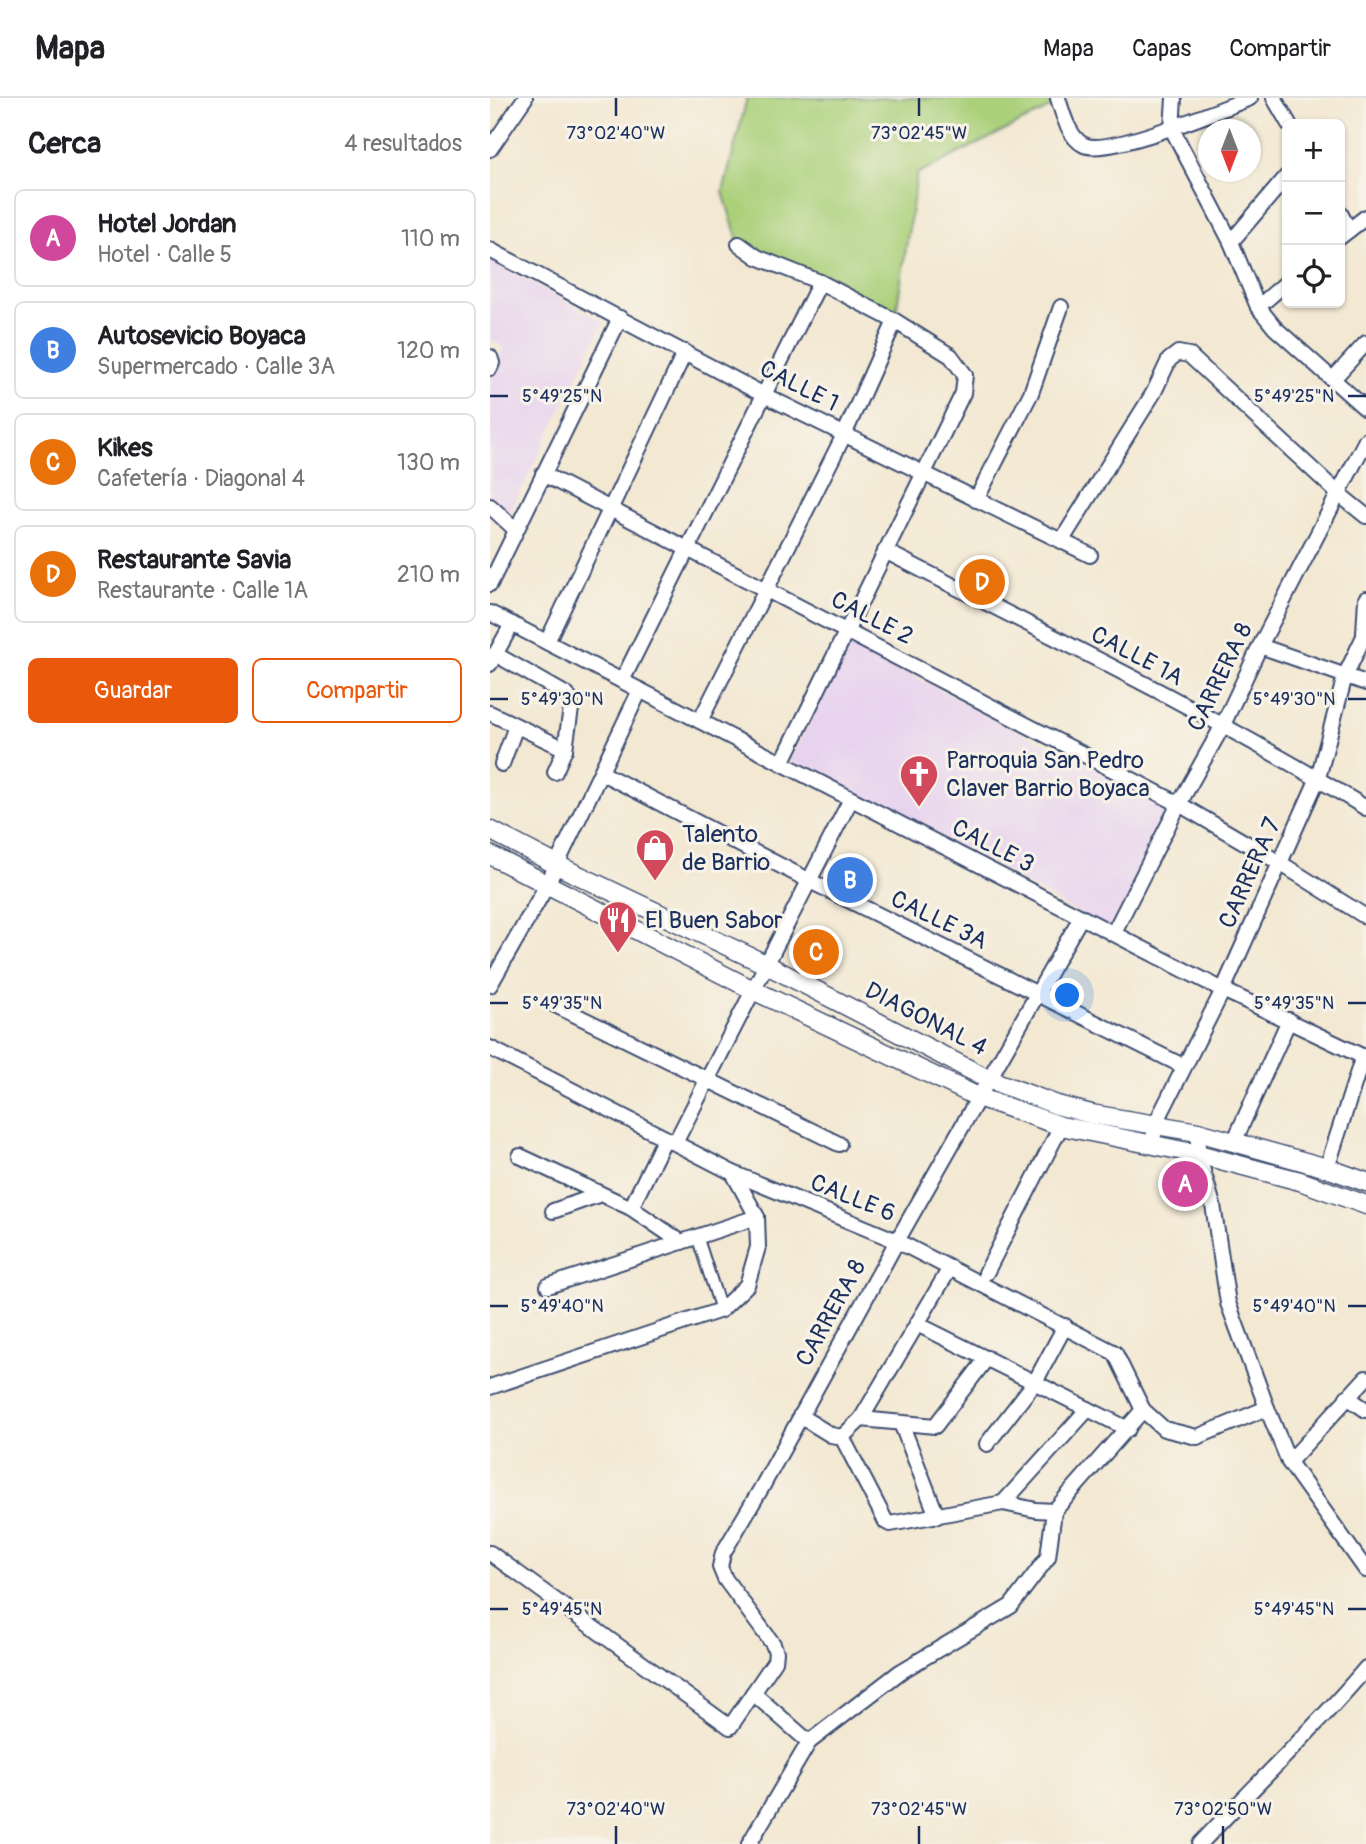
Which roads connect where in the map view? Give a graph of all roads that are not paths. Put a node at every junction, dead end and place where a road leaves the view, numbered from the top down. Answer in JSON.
{"nodes":[{"id":1,"x":525,"y":98,"type":"edge"},
{"id":2,"x":1174,"y":98,"type":"edge"},
{"id":3,"x":1250,"y":98,"type":"edge"},
{"id":4,"x":1274,"y":98,"type":"edge"},
{"id":5,"x":1055,"y":100,"type":"edge"},
{"id":6,"x":1286,"y":119,"type":"edge"},
{"id":7,"x":1172,"y":129,"type":"junction"},
{"id":8,"x":490,"y":149,"type":"edge"},
{"id":9,"x":1282,"y":182,"type":"edge"},
{"id":10,"x":1366,"y":217,"type":"edge"},
{"id":11,"x":1345,"y":232,"type":"edge"},
{"id":12,"x":1231,"y":242,"type":"junction"},
{"id":13,"x":739,"y":244,"type":"dead end"},
{"id":14,"x":490,"y":250,"type":"edge"},
{"id":15,"x":820,"y":282,"type":"junction"},
{"id":16,"x":1282,"y":286,"type":"edge"},
{"id":17,"x":1061,"y":307,"type":"dead end"},
{"id":18,"x":1258,"y":307,"type":"junction"},
{"id":19,"x":620,"y":318,"type":"junction"},
{"id":20,"x":895,"y":321,"type":"junction"},
{"id":21,"x":1366,"y":343,"type":"edge"},
{"id":22,"x":685,"y":352,"type":"junction"},
{"id":23,"x":1333,"y":379,"type":"junction"},
{"id":24,"x":764,"y":395,"type":"junction"},
{"id":25,"x":1366,"y":409,"type":"edge"},
{"id":26,"x":844,"y":435,"type":"junction"},
{"id":27,"x":1366,"y":440,"type":"edge"},
{"id":28,"x":543,"y":474,"type":"junction"},
{"id":29,"x":922,"y":474,"type":"junction"},
{"id":30,"x":1340,"y":495,"type":"junction"},
{"id":31,"x":976,"y":500,"type":"junction"},
{"id":32,"x":490,"y":506,"type":"edge"},
{"id":33,"x":610,"y":509,"type":"junction"},
{"id":34,"x":1366,"y":516,"type":"edge"},
{"id":35,"x":516,"y":530,"type":"junction"},
{"id":36,"x":1062,"y":540,"type":"junction"},
{"id":37,"x":687,"y":549,"type":"junction"},
{"id":38,"x":885,"y":551,"type":"junction"},
{"id":39,"x":1090,"y":555,"type":"dead end"},
{"id":40,"x":490,"y":584,"type":"edge"},
{"id":41,"x":766,"y":589,"type":"junction"},
{"id":42,"x":1366,"y":598,"type":"edge"},
{"id":43,"x":490,"y":613,"type":"edge"},
{"id":44,"x":512,"y":624,"type":"junction"},
{"id":45,"x":846,"y":631,"type":"junction"},
{"id":46,"x":1365,"y":632,"type":"edge"},
{"id":47,"x":547,"y":642,"type":"junction"},
{"id":48,"x":1260,"y":646,"type":"junction"},
{"id":49,"x":493,"y":659,"type":"edge"},
{"id":50,"x":1345,"y":676,"type":"junction"},
{"id":51,"x":622,"y":681,"type":"junction"},
{"id":52,"x":1366,"y":682,"type":"edge"},
{"id":53,"x":640,"y":690,"type":"junction"},
{"id":54,"x":490,"y":713,"type":"edge"},
{"id":55,"x":700,"y":721,"type":"junction"},
{"id":56,"x":516,"y":726,"type":"junction"},
{"id":57,"x":1222,"y":727,"type":"junction"},
{"id":58,"x":565,"y":749,"type":"junction"},
{"id":59,"x":782,"y":763,"type":"junction"},
{"id":60,"x":502,"y":764,"type":"dead end"},
{"id":61,"x":555,"y":772,"type":"dead end"},
{"id":62,"x":602,"y":773,"type":"junction"},
{"id":63,"x":1318,"y":778,"type":"junction"},
{"id":64,"x":851,"y":799,"type":"junction"},
{"id":65,"x":1179,"y":804,"type":"junction"},
{"id":66,"x":1366,"y":808,"type":"edge"},
{"id":67,"x":490,"y":830,"type":"edge"},
{"id":68,"x":490,"y":855,"type":"edge"},
{"id":69,"x":1280,"y":863,"type":"junction"},
{"id":70,"x":557,"y":865,"type":"junction"},
{"id":71,"x":810,"y":881,"type":"junction"},
{"id":72,"x":547,"y":885,"type":"junction"},
{"id":73,"x":1364,"y":910,"type":"edge"},
{"id":74,"x":1081,"y":917,"type":"junction"},
{"id":75,"x":1113,"y":934,"type":"junction"},
{"id":76,"x":765,"y":964,"type":"junction"},
{"id":77,"x":490,"y":985,"type":"edge"},
{"id":78,"x":753,"y":990,"type":"junction"},
{"id":79,"x":1223,"y":990,"type":"junction"},
{"id":80,"x":1038,"y":995,"type":"junction"},
{"id":81,"x":553,"y":1003,"type":"dead end"},
{"id":82,"x":1289,"y":1020,"type":"junction"},
{"id":83,"x":490,"y":1048,"type":"edge"},
{"id":84,"x":1364,"y":1057,"type":"edge"},
{"id":85,"x":1183,"y":1066,"type":"junction"},
{"id":86,"x":988,"y":1079,"type":"junction"},
{"id":87,"x":709,"y":1080,"type":"junction"},
{"id":88,"x":978,"y":1097,"type":"junction"},
{"id":89,"x":1155,"y":1125,"type":"junction"},
{"id":90,"x":1061,"y":1126,"type":"junction"},
{"id":91,"x":1198,"y":1132,"type":"junction"},
{"id":92,"x":670,"y":1141,"type":"junction"},
{"id":93,"x":1234,"y":1142,"type":"junction"},
{"id":94,"x":839,"y":1144,"type":"dead end"},
{"id":95,"x":1153,"y":1144,"type":"junction"},
{"id":96,"x":1198,"y":1154,"type":"junction"},
{"id":97,"x":520,"y":1156,"type":"dead end"},
{"id":98,"x":1327,"y":1168,"type":"junction"},
{"id":99,"x":733,"y":1173,"type":"junction"},
{"id":100,"x":1366,"y":1182,"type":"edge"},
{"id":101,"x":601,"y":1194,"type":"junction"},
{"id":102,"x":1366,"y":1205,"type":"edge"},
{"id":103,"x":631,"y":1208,"type":"junction"},
{"id":104,"x":553,"y":1211,"type":"dead end"},
{"id":105,"x":757,"y":1217,"type":"junction"},
{"id":106,"x":697,"y":1236,"type":"junction"},
{"id":107,"x":897,"y":1241,"type":"junction"},
{"id":108,"x":681,"y":1242,"type":"junction"},
{"id":109,"x":950,"y":1268,"type":"junction"},
{"id":110,"x":986,"y":1273,"type":"dead end"},
{"id":111,"x":548,"y":1286,"type":"dead end"},
{"id":112,"x":721,"y":1310,"type":"junction"},
{"id":113,"x":917,"y":1324,"type":"junction"},
{"id":114,"x":1065,"y":1326,"type":"junction"},
{"id":115,"x":987,"y":1358,"type":"junction"},
{"id":116,"x":1366,"y":1378,"type":"edge"},
{"id":117,"x":1035,"y":1382,"type":"junction"},
{"id":118,"x":490,"y":1387,"type":"edge"},
{"id":119,"x":1347,"y":1397,"type":"junction"},
{"id":120,"x":1267,"y":1408,"type":"junction"},
{"id":121,"x":1088,"y":1409,"type":"junction"},
{"id":122,"x":1143,"y":1410,"type":"junction"},
{"id":123,"x":1366,"y":1410,"type":"edge"},
{"id":124,"x":800,"y":1416,"type":"junction"},
{"id":125,"x":861,"y":1419,"type":"junction"},
{"id":126,"x":901,"y":1423,"type":"junction"},
{"id":127,"x":1128,"y":1429,"type":"junction"},
{"id":128,"x":842,"y":1437,"type":"junction"},
{"id":129,"x":987,"y":1444,"type":"dead end"},
{"id":130,"x":1289,"y":1462,"type":"junction"},
{"id":131,"x":1003,"y":1503,"type":"junction"},
{"id":132,"x":1054,"y":1511,"type":"junction"},
{"id":133,"x":937,"y":1516,"type":"junction"},
{"id":134,"x":491,"y":1556,"type":"edge"},
{"id":135,"x":1366,"y":1570,"type":"edge"},
{"id":136,"x":1366,"y":1668,"type":"edge"},
{"id":137,"x":753,"y":1693,"type":"junction"},
{"id":138,"x":810,"y":1742,"type":"junction"},
{"id":139,"x":749,"y":1844,"type":"edge"},
{"id":140,"x":1200,"y":1844,"type":"edge"}],
"edges":[{"from":1,"to":8,"type":"street"},
{"from":2,"to":7,"type":"street"},
{"from":3,"to":7,"type":"street"},
{"from":4,"to":6,"type":"street"},
{"from":5,"to":7,"type":"street"},
{"from":7,"to":12,"type":"street"},
{"from":9,"to":12,"type":"street"},
{"from":10,"to":11,"type":"street"},
{"from":12,"to":18,"type":"street"},
{"from":13,"to":15,"type":"street"},
{"from":14,"to":19,"type":"street","name":"CALLE 1"},
{"from":15,"to":20,"type":"street"},
{"from":15,"to":24,"type":"street"},
{"from":16,"to":18,"type":"street"},
{"from":17,"to":31,"type":"street"},
{"from":18,"to":23,"type":"street"},
{"from":19,"to":22,"type":"street","name":"CALLE 1"},
{"from":19,"to":28,"type":"street"},
{"from":20,"to":26,"type":"street"},
{"from":20,"to":29,"type":"street"},
{"from":21,"to":23,"type":"street"},
{"from":22,"to":24,"type":"street","name":"CALLE 1"},
{"from":22,"to":33,"type":"street"},
{"from":23,"to":25,"type":"street"},
{"from":24,"to":26,"type":"street","name":"CALLE 1"},
{"from":24,"to":37,"type":"street"},
{"from":26,"to":29,"type":"street","name":"CALLE 1"},
{"from":26,"to":41,"type":"street"},
{"from":27,"to":30,"type":"street","name":"CARRERA 8"},
{"from":28,"to":33,"type":"street","name":"CALLE 2"},
{"from":28,"to":35,"type":"street"},
{"from":29,"to":31,"type":"street","name":"CALLE 1"},
{"from":29,"to":38,"type":"street"},
{"from":30,"to":34,"type":"street"},
{"from":30,"to":36,"type":"street"},
{"from":30,"to":48,"type":"street","name":"CARRERA 8"},
{"from":31,"to":36,"type":"street","name":"CALLE 1"},
{"from":32,"to":35,"type":"street"},
{"from":33,"to":37,"type":"street","name":"CALLE 2"},
{"from":33,"to":47,"type":"street"},
{"from":35,"to":40,"type":"street"},
{"from":36,"to":39,"type":"street","name":"CALLE 1"},
{"from":37,"to":41,"type":"street","name":"CALLE 2"},
{"from":37,"to":51,"type":"street"},
{"from":38,"to":45,"type":"street"},
{"from":38,"to":57,"type":"street","name":"CALLE 1A"},
{"from":41,"to":45,"type":"street","name":"CALLE 2"},
{"from":41,"to":55,"type":"street"},
{"from":42,"to":46,"type":"street"},
{"from":43,"to":44,"type":"street","name":"CALLE 3"},
{"from":44,"to":47,"type":"street","name":"CALLE 3"},
{"from":44,"to":49,"type":"street"},
{"from":45,"to":59,"type":"street"},
{"from":45,"to":65,"type":"street","name":"CALLE 2"},
{"from":46,"to":50,"type":"street","name":"CARRERA 7"},
{"from":47,"to":51,"type":"street","name":"CALLE 3"},
{"from":48,"to":50,"type":"street"},
{"from":48,"to":57,"type":"street","name":"CARRERA 8"},
{"from":49,"to":58,"type":"street"},
{"from":50,"to":52,"type":"street"},
{"from":50,"to":63,"type":"street","name":"CARRERA 7"},
{"from":51,"to":53,"type":"street","name":"CALLE 3"},
{"from":53,"to":55,"type":"street","name":"CALLE 3"},
{"from":53,"to":62,"type":"street"},
{"from":54,"to":56,"type":"street"},
{"from":55,"to":59,"type":"street","name":"CALLE 3"},
{"from":56,"to":58,"type":"street"},
{"from":56,"to":60,"type":"street"},
{"from":57,"to":63,"type":"street","name":"CALLE 1A"},
{"from":57,"to":65,"type":"street","name":"CARRERA 8"},
{"from":58,"to":61,"type":"street"},
{"from":59,"to":64,"type":"street","name":"CALLE 3"},
{"from":62,"to":70,"type":"street"},
{"from":62,"to":71,"type":"street","name":"CALLE 3A"},
{"from":63,"to":66,"type":"street","name":"CALLE 1A"},
{"from":63,"to":69,"type":"street","name":"CARRERA 7"},
{"from":64,"to":71,"type":"street"},
{"from":64,"to":74,"type":"street","name":"CALLE 3"},
{"from":65,"to":69,"type":"street"},
{"from":65,"to":75,"type":"street","name":"CARRERA 8"},
{"from":67,"to":70,"type":"street","name":"DIAGONAL 4"},
{"from":68,"to":72,"type":"street","name":"DIAGONAL 4"},
{"from":69,"to":73,"type":"street"},
{"from":69,"to":79,"type":"street","name":"CARRERA 7"},
{"from":70,"to":72,"type":"street"},
{"from":70,"to":76,"type":"street","name":"DIAGONAL 4"},
{"from":71,"to":76,"type":"street"},
{"from":71,"to":80,"type":"street","name":"CALLE 3A"},
{"from":72,"to":77,"type":"street"},
{"from":72,"to":78,"type":"street","name":"DIAGONAL 4"},
{"from":74,"to":75,"type":"street","name":"CALLE 3"},
{"from":74,"to":80,"type":"street","name":"CARRERA 8"},
{"from":75,"to":79,"type":"street","name":"CALLE 3"},
{"from":76,"to":78,"type":"street"},
{"from":76,"to":86,"type":"street","name":"DIAGONAL 4"},
{"from":78,"to":87,"type":"street"},
{"from":78,"to":88,"type":"street","name":"DIAGONAL 4"},
{"from":79,"to":82,"type":"street","name":"CALLE 3"},
{"from":79,"to":85,"type":"street","name":"CARRERA 7"},
{"from":80,"to":85,"type":"street","name":"CALLE 3A"},
{"from":80,"to":86,"type":"street","name":"CARRERA 8"},
{"from":81,"to":87,"type":"street"},
{"from":82,"to":84,"type":"street","name":"CALLE 3"},
{"from":82,"to":93,"type":"street"},
{"from":83,"to":92,"type":"street","name":"CALLE 6"},
{"from":84,"to":98,"type":"street"},
{"from":85,"to":89,"type":"street","name":"CARRERA 7"},
{"from":86,"to":88,"type":"street","name":"CARRERA 8"},
{"from":86,"to":89,"type":"street","name":"DIAGONAL 4"},
{"from":87,"to":92,"type":"street"},
{"from":87,"to":94,"type":"street"},
{"from":88,"to":90,"type":"street","name":"DIAGONAL 4"},
{"from":88,"to":107,"type":"street","name":"CARRERA 8"},
{"from":89,"to":91,"type":"street","name":"DIAGONAL 4"},
{"from":89,"to":95,"type":"street","name":"CARRERA 7"},
{"from":90,"to":95,"type":"street","name":"DIAGONAL 4"},
{"from":90,"to":110,"type":"street"},
{"from":91,"to":93,"type":"street","name":"DIAGONAL 4"},
{"from":91,"to":96,"type":"street"},
{"from":92,"to":99,"type":"street","name":"CALLE 6"},
{"from":92,"to":103,"type":"street"},
{"from":93,"to":98,"type":"street","name":"DIAGONAL 4"},
{"from":95,"to":96,"type":"street","name":"DIAGONAL 4"},
{"from":96,"to":102,"type":"street","name":"DIAGONAL 4"},
{"from":96,"to":120,"type":"street"},
{"from":97,"to":101,"type":"street"},
{"from":98,"to":100,"type":"street","name":"DIAGONAL 4"},
{"from":99,"to":105,"type":"street"},
{"from":99,"to":107,"type":"street","name":"CALLE 6"},
{"from":101,"to":103,"type":"street"},
{"from":101,"to":104,"type":"street"},
{"from":103,"to":108,"type":"street"},
{"from":105,"to":106,"type":"street"},
{"from":105,"to":112,"type":"street"},
{"from":106,"to":108,"type":"street"},
{"from":106,"to":112,"type":"street"},
{"from":107,"to":109,"type":"street","name":"CALLE 6"},
{"from":107,"to":124,"type":"street","name":"CARRERA 8"},
{"from":108,"to":111,"type":"street"},
{"from":109,"to":113,"type":"street"},
{"from":109,"to":114,"type":"street","name":"CALLE 6"},
{"from":112,"to":118,"type":"street"},
{"from":113,"to":115,"type":"street"},
{"from":113,"to":125,"type":"street"},
{"from":114,"to":117,"type":"street"},
{"from":114,"to":122,"type":"street","name":"CALLE 6"},
{"from":115,"to":117,"type":"street"},
{"from":115,"to":126,"type":"street"},
{"from":116,"to":119,"type":"street"},
{"from":117,"to":121,"type":"street"},
{"from":117,"to":129,"type":"street"},
{"from":119,"to":123,"type":"street"},
{"from":119,"to":130,"type":"street"},
{"from":120,"to":122,"type":"street","name":"CALLE 6"},
{"from":120,"to":130,"type":"street"},
{"from":121,"to":127,"type":"street"},
{"from":121,"to":131,"type":"street"},
{"from":122,"to":127,"type":"street"},
{"from":124,"to":128,"type":"street"},
{"from":124,"to":137,"type":"street","name":"CARRERA 8"},
{"from":125,"to":126,"type":"street"},
{"from":125,"to":128,"type":"street"},
{"from":126,"to":133,"type":"street"},
{"from":127,"to":132,"type":"street"},
{"from":128,"to":133,"type":"street"},
{"from":130,"to":135,"type":"street"},
{"from":131,"to":132,"type":"street"},
{"from":131,"to":133,"type":"street"},
{"from":132,"to":138,"type":"street"},
{"from":134,"to":137,"type":"street","name":"CARRERA 8"},
{"from":136,"to":140,"type":"street"},
{"from":137,"to":138,"type":"street"},
{"from":138,"to":139,"type":"street"}]}
